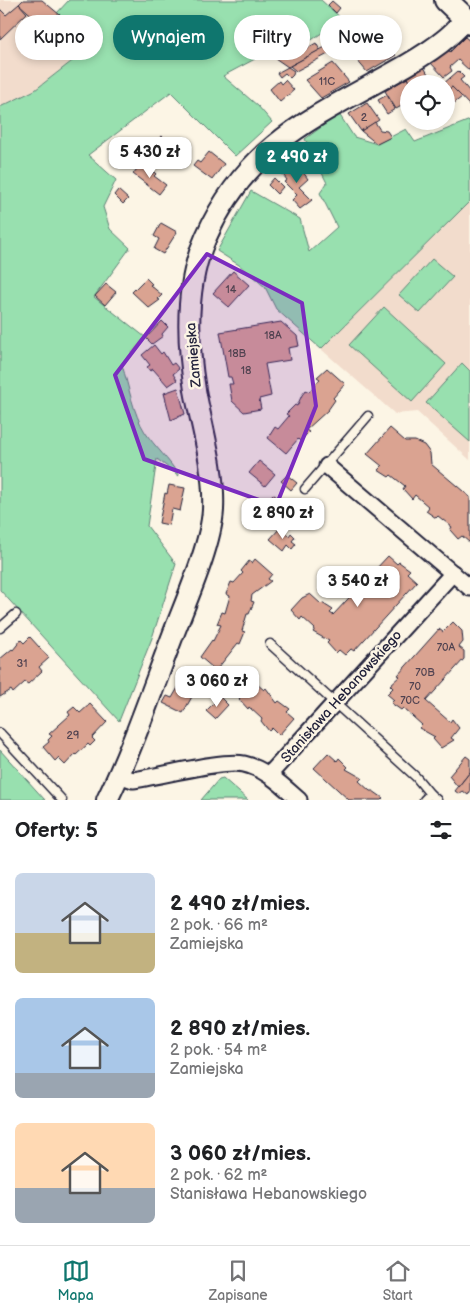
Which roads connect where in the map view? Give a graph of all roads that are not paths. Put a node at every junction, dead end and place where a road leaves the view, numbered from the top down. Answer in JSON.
{"nodes":[{"id":1,"x":446,"y":0,"type":"edge"},
{"id":2,"x":468,"y":15,"type":"edge"},
{"id":3,"x":368,"y":416,"type":"dead end"},
{"id":4,"x":327,"y":466,"type":"junction"},
{"id":5,"x":305,"y":489,"type":"dead end"},
{"id":6,"x":453,"y":573,"type":"junction"},
{"id":7,"x":470,"y":588,"type":"edge"},
{"id":8,"x":16,"y":614,"type":"dead end"},
{"id":9,"x":0,"y":628,"type":"edge"},
{"id":10,"x":270,"y":644,"type":"dead end"},
{"id":11,"x":335,"y":703,"type":"junction"},
{"id":12,"x":0,"y":733,"type":"edge"},
{"id":13,"x":269,"y":774,"type":"junction"},
{"id":14,"x":119,"y":775,"type":"junction"},
{"id":15,"x":427,"y":797,"type":"edge"},
{"id":16,"x":62,"y":800,"type":"edge"},
{"id":17,"x":107,"y":800,"type":"edge"},
{"id":18,"x":299,"y":800,"type":"edge"},
{"id":19,"x":438,"y":800,"type":"edge"}],
"edges":[{"from":1,"to":2,"type":"main road"},
{"from":2,"to":14,"type":"street","name":"Zamiejska"},
{"from":3,"to":4,"type":"lane"},
{"from":4,"to":5,"type":"lane"},
{"from":4,"to":6,"type":"street"},
{"from":6,"to":7,"type":"street"},
{"from":6,"to":11,"type":"street","name":"Stanisława Hebanowskiego"},
{"from":8,"to":9,"type":"lane"},
{"from":10,"to":11,"type":"lane"},
{"from":11,"to":13,"type":"street","name":"Stanisława Hebanowskiego"},
{"from":11,"to":15,"type":"lane"},
{"from":12,"to":16,"type":"lane"},
{"from":13,"to":14,"type":"street","name":"Stanisława Hebanowskiego"},
{"from":13,"to":18,"type":"street","name":"Stanisława Hebanowskiego"},
{"from":14,"to":17,"type":"street","name":"Zamiejska"},
{"from":15,"to":19,"type":"lane"}]}
